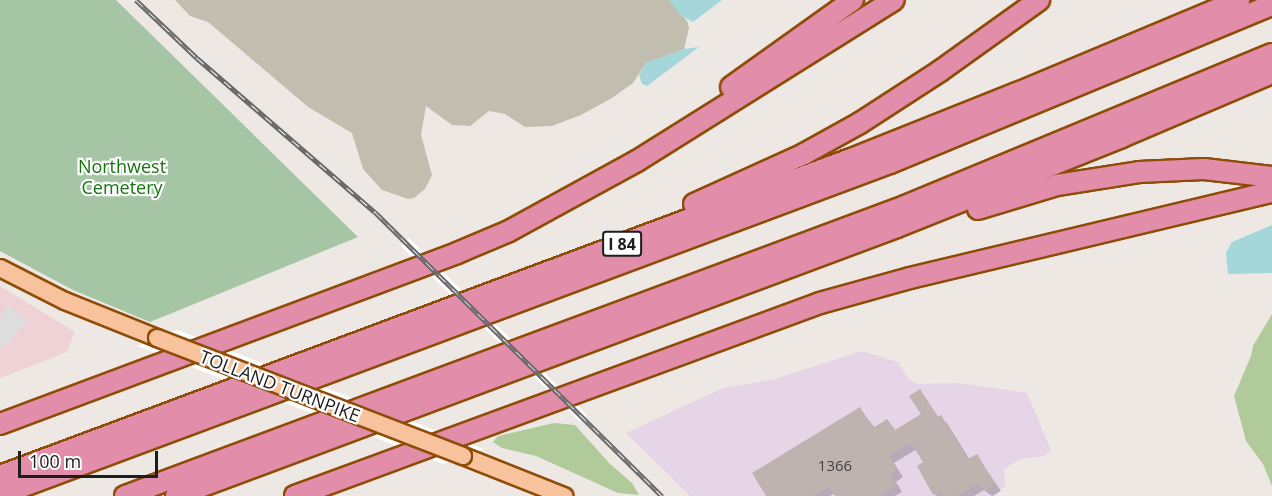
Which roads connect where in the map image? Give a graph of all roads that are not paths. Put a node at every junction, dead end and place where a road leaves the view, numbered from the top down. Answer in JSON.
{"nodes":[{"id":1,"x":853,"y":0,"type":"edge"},
{"id":2,"x":894,"y":0,"type":"edge"},
{"id":3,"x":1039,"y":0,"type":"edge"},
{"id":4,"x":1239,"y":0,"type":"edge"},
{"id":5,"x":1272,"y":5,"type":"edge"},
{"id":6,"x":1272,"y":54,"type":"edge"},
{"id":7,"x":1272,"y":73,"type":"edge"},
{"id":8,"x":1272,"y":177,"type":"edge"},
{"id":9,"x":604,"y":179,"type":"junction"},
{"id":10,"x":1272,"y":192,"type":"edge"},
{"id":11,"x":897,"y":227,"type":"junction"},
{"id":12,"x":618,"y":246,"type":"junction"},
{"id":13,"x":0,"y":268,"type":"edge"},
{"id":14,"x":0,"y":424,"type":"edge"},
{"id":15,"x":0,"y":476,"type":"edge"},
{"id":16,"x":0,"y":495,"type":"edge"},
{"id":17,"x":125,"y":496,"type":"edge"},
{"id":18,"x":176,"y":496,"type":"edge"},
{"id":19,"x":295,"y":496,"type":"edge"},
{"id":20,"x":564,"y":496,"type":"edge"}],
"edges":[{"from":1,"to":9,"type":"highway"},
{"from":2,"to":9,"type":"highway"},
{"from":3,"to":12,"type":"highway"},
{"from":4,"to":12,"type":"highway","number":"I 84"},
{"from":5,"to":16,"type":"highway"},
{"from":6,"to":17,"type":"highway"},
{"from":7,"to":11,"type":"highway"},
{"from":8,"to":11,"type":"highway"},
{"from":9,"to":14,"type":"highway"},
{"from":10,"to":19,"type":"highway"},
{"from":11,"to":18,"type":"highway"},
{"from":12,"to":15,"type":"highway","number":"I 84"},
{"from":13,"to":20,"type":"main road","name":"TOLLAND TURNPIKE","bridge":true}]}
